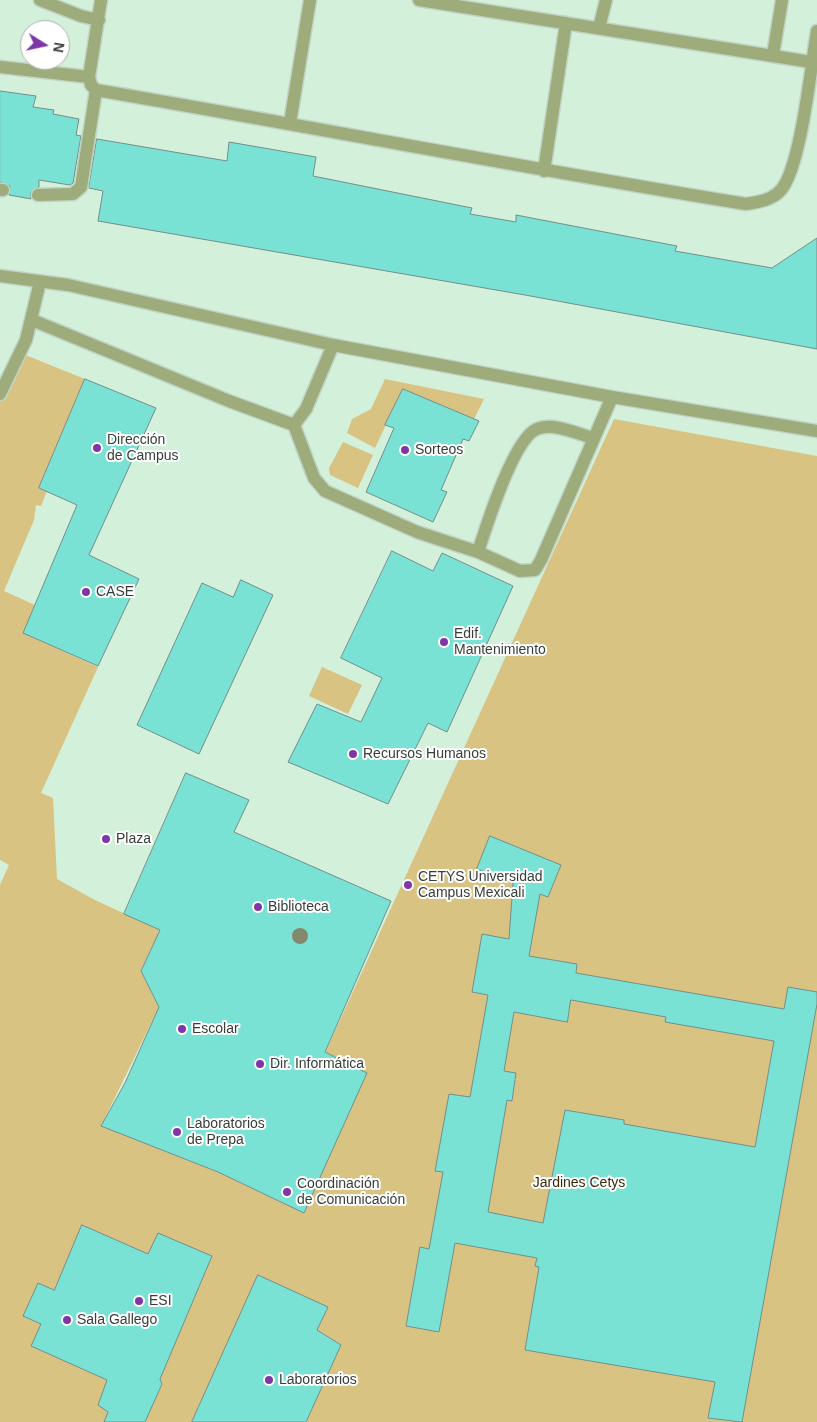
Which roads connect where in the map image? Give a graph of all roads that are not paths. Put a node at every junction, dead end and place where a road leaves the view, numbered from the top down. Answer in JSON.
{"nodes":[{"id":1,"x":40,"y":0,"type":"edge"},
{"id":2,"x":101,"y":0,"type":"edge"},
{"id":3,"x":310,"y":0,"type":"edge"},
{"id":4,"x":419,"y":0,"type":"edge"},
{"id":5,"x":606,"y":0,"type":"edge"},
{"id":6,"x":782,"y":0,"type":"edge"},
{"id":7,"x":99,"y":20,"type":"junction"},
{"id":8,"x":566,"y":23,"type":"junction"},
{"id":9,"x":599,"y":28,"type":"junction"},
{"id":10,"x":817,"y":31,"type":"edge"},
{"id":11,"x":773,"y":55,"type":"junction"},
{"id":12,"x":811,"y":62,"type":"junction"},
{"id":13,"x":0,"y":67,"type":"edge"},
{"id":14,"x":89,"y":77,"type":"junction"},
{"id":15,"x":96,"y":90,"type":"junction"},
{"id":16,"x":290,"y":123,"type":"junction"},
{"id":17,"x":544,"y":171,"type":"junction"},
{"id":18,"x":38,"y":195,"type":"dead end"},
{"id":19,"x":0,"y":276,"type":"edge"},
{"id":20,"x":40,"y":282,"type":"junction"},
{"id":21,"x":32,"y":320,"type":"junction"},
{"id":22,"x":333,"y":345,"type":"junction"},
{"id":23,"x":0,"y":394,"type":"edge"},
{"id":24,"x":612,"y":397,"type":"junction"},
{"id":25,"x":294,"y":425,"type":"junction"},
{"id":26,"x":817,"y":431,"type":"edge"},
{"id":27,"x":593,"y":438,"type":"junction"},
{"id":28,"x":478,"y":552,"type":"junction"}],
"edges":[{"from":1,"to":7,"type":"lane"},
{"from":2,"to":7,"type":"lane"},
{"from":3,"to":16,"type":"lane"},
{"from":4,"to":8,"type":"lane"},
{"from":5,"to":9,"type":"lane"},
{"from":6,"to":11,"type":"lane"},
{"from":7,"to":14,"type":"lane"},
{"from":8,"to":9,"type":"lane"},
{"from":8,"to":17,"type":"lane"},
{"from":9,"to":11,"type":"lane"},
{"from":10,"to":12,"type":"lane"},
{"from":11,"to":12,"type":"lane"},
{"from":12,"to":17,"type":"lane"},
{"from":13,"to":14,"type":"lane"},
{"from":14,"to":15,"type":"lane"},
{"from":15,"to":16,"type":"lane"},
{"from":15,"to":18,"type":"lane"},
{"from":16,"to":17,"type":"lane"},
{"from":19,"to":20,"type":"lane"},
{"from":20,"to":21,"type":"lane"},
{"from":20,"to":22,"type":"lane"},
{"from":21,"to":23,"type":"lane"},
{"from":21,"to":25,"type":"lane"},
{"from":22,"to":24,"type":"lane"},
{"from":22,"to":25,"type":"lane"},
{"from":24,"to":26,"type":"lane"},
{"from":24,"to":27,"type":"lane"},
{"from":25,"to":28,"type":"lane"},
{"from":27,"to":28,"type":"lane"},
{"from":27,"to":28,"type":"lane"}]}
